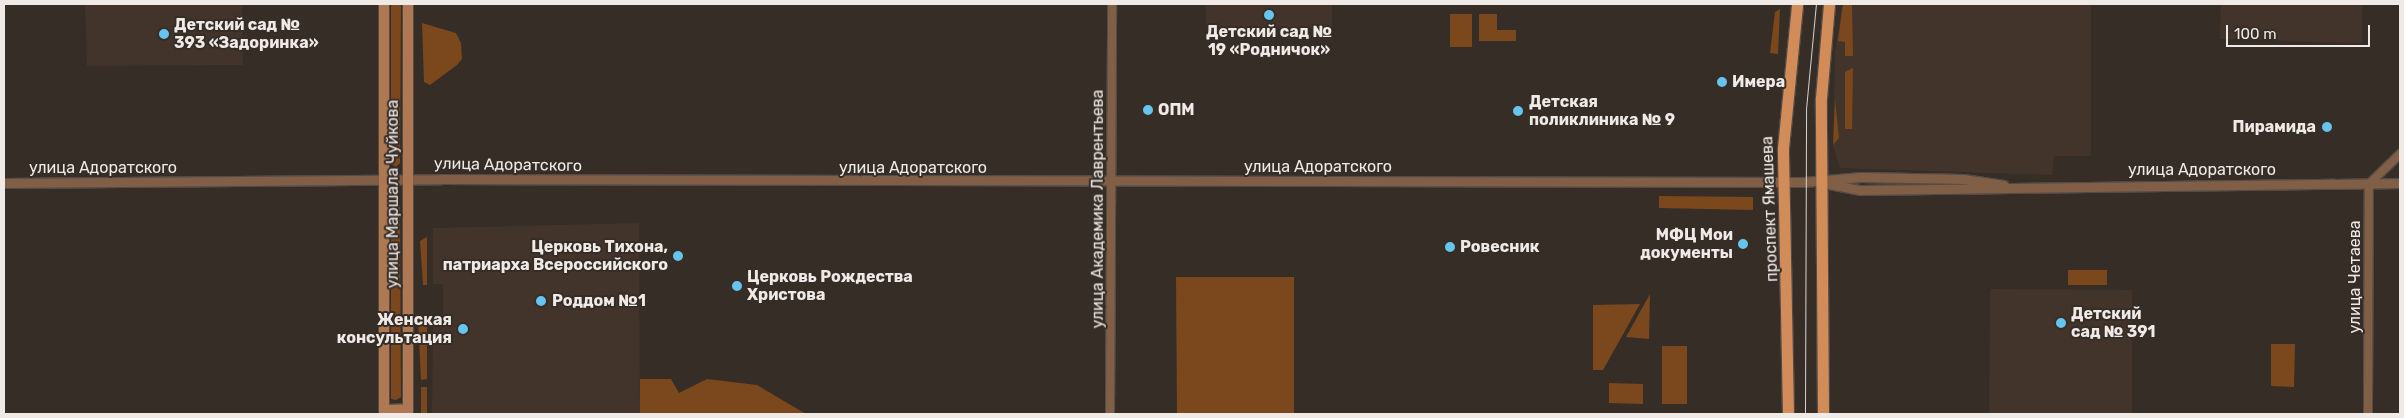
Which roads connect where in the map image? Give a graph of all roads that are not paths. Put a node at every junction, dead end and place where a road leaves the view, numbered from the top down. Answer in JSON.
{"nodes":[{"id":1,"x":384,"y":4,"type":"edge"},
{"id":2,"x":408,"y":4,"type":"edge"},
{"id":3,"x":1112,"y":4,"type":"edge"},
{"id":4,"x":1797,"y":4,"type":"edge"},
{"id":5,"x":1829,"y":4,"type":"edge"},
{"id":6,"x":2400,"y":154,"type":"edge"},
{"id":7,"x":408,"y":179,"type":"junction"},
{"id":8,"x":384,"y":180,"type":"junction"},
{"id":9,"x":1113,"y":182,"type":"junction"},
{"id":10,"x":1784,"y":182,"type":"junction"},
{"id":11,"x":1822,"y":182,"type":"junction"},
{"id":12,"x":4,"y":183,"type":"edge"},
{"id":13,"x":2400,"y":183,"type":"edge"},
{"id":14,"x":2369,"y":184,"type":"junction"},
{"id":15,"x":384,"y":412,"type":"edge"},
{"id":16,"x":408,"y":412,"type":"edge"},
{"id":17,"x":1110,"y":414,"type":"edge"},
{"id":18,"x":1788,"y":414,"type":"edge"},
{"id":19,"x":1823,"y":414,"type":"edge"},
{"id":20,"x":2368,"y":414,"type":"edge"}],
"edges":[{"from":1,"to":8,"type":"main road","name":"улица Маршала Чуйкова"},
{"from":2,"to":7,"type":"main road","name":"улица Маршала Чуйкова"},
{"from":3,"to":9,"type":"street","name":"улица Академика Лаврентьева"},
{"from":4,"to":10,"type":"main road","name":"проспект Ямашева"},
{"from":5,"to":11,"type":"main road"},
{"from":6,"to":14,"type":"street"},
{"from":7,"to":8,"type":"street","name":"улица Адоратского"},
{"from":7,"to":9,"type":"street","name":"улица Адоратского"},
{"from":7,"to":16,"type":"main road","name":"улица Маршала Чуйкова"},
{"from":8,"to":12,"type":"street","name":"улица Адоратского"},
{"from":8,"to":15,"type":"main road","name":"улица Маршала Чуйкова"},
{"from":9,"to":10,"type":"street","name":"улица Адоратского"},
{"from":9,"to":17,"type":"street","name":"улица Академика Лаврентьева"},
{"from":10,"to":11,"type":"street","name":"улица Адоратского"},
{"from":10,"to":18,"type":"main road","name":"проспект Ямашева"},
{"from":11,"to":14,"type":"street","name":"улица Адоратского"},
{"from":11,"to":19,"type":"main road"},
{"from":13,"to":14,"type":"street","name":"улица Адоратского"},
{"from":14,"to":20,"type":"street","name":"улица Четаева"},
{"from":15,"to":16,"type":"main road"}]}
